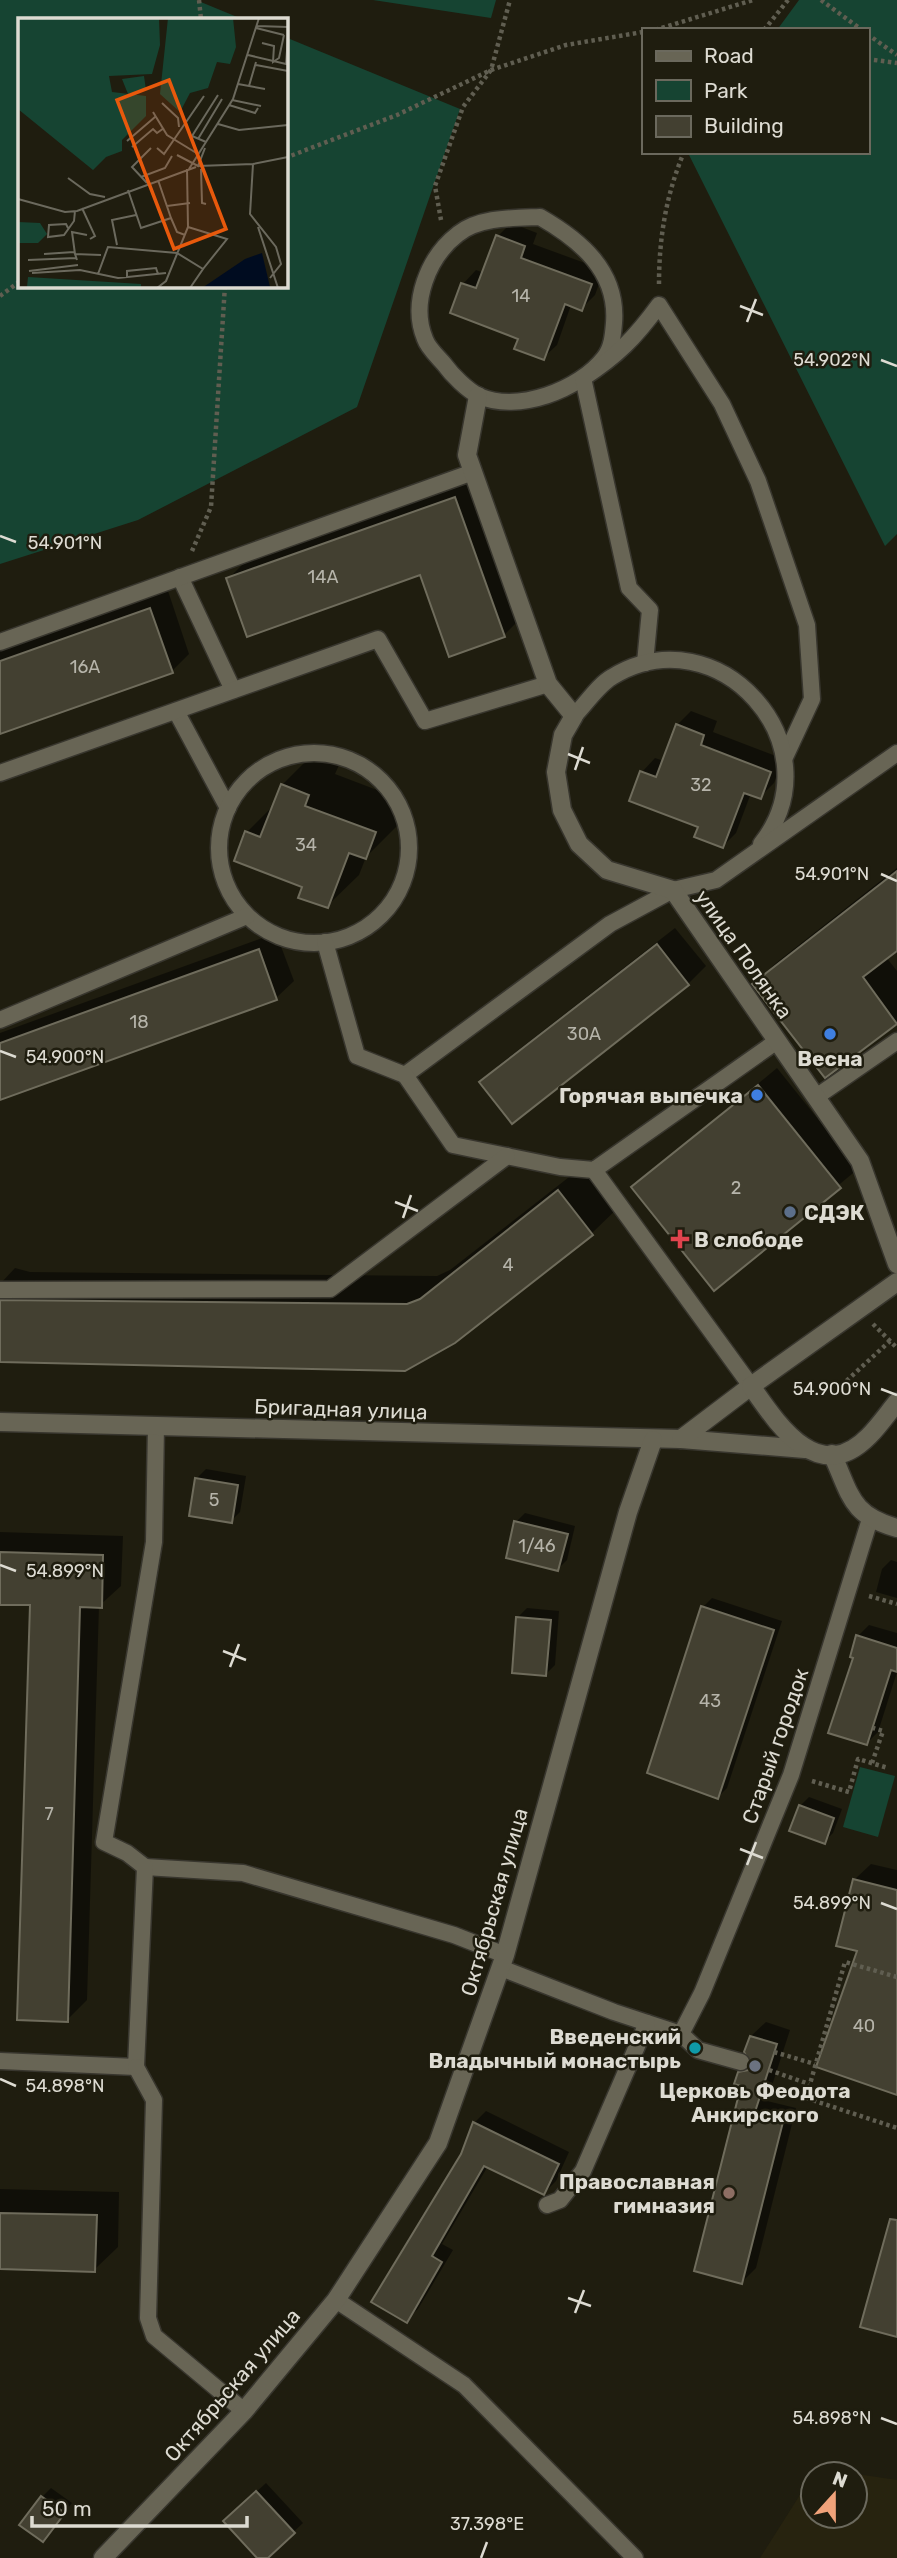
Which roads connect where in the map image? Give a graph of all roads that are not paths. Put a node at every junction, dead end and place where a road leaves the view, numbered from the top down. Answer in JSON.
{"nodes":[{"id":1,"x":583,"y":378,"type":"junction"},
{"id":2,"x":478,"y":396,"type":"junction"},
{"id":3,"x":473,"y":472,"type":"junction"},
{"id":4,"x":180,"y":577,"type":"junction"},
{"id":5,"x":0,"y":642,"type":"edge"},
{"id":6,"x":645,"y":663,"type":"junction"},
{"id":7,"x":548,"y":684,"type":"junction"},
{"id":8,"x":233,"y":690,"type":"junction"},
{"id":9,"x":176,"y":711,"type":"junction"},
{"id":10,"x":575,"y":716,"type":"junction"},
{"id":11,"x":897,"y":753,"type":"edge"},
{"id":12,"x":785,"y":757,"type":"junction"},
{"id":13,"x":0,"y":773,"type":"edge"},
{"id":14,"x":228,"y":808,"type":"junction"},
{"id":15,"x":748,"y":860,"type":"junction"},
{"id":16,"x":673,"y":890,"type":"junction"},
{"id":17,"x":247,"y":916,"type":"junction"},
{"id":18,"x":325,"y":942,"type":"junction"},
{"id":19,"x":0,"y":1020,"type":"edge"},
{"id":20,"x":777,"y":1041,"type":"junction"},
{"id":21,"x":897,"y":1041,"type":"edge"},
{"id":22,"x":405,"y":1075,"type":"junction"},
{"id":23,"x":816,"y":1097,"type":"junction"},
{"id":24,"x":507,"y":1156,"type":"junction"},
{"id":25,"x":594,"y":1170,"type":"junction"},
{"id":26,"x":897,"y":1264,"type":"edge"},
{"id":27,"x":897,"y":1282,"type":"edge"},
{"id":28,"x":0,"y":1290,"type":"edge"},
{"id":29,"x":751,"y":1386,"type":"junction"},
{"id":30,"x":897,"y":1402,"type":"edge"},
{"id":31,"x":0,"y":1422,"type":"edge"},
{"id":32,"x":156,"y":1426,"type":"junction"},
{"id":33,"x":681,"y":1439,"type":"junction"},
{"id":34,"x":653,"y":1440,"type":"junction"},
{"id":35,"x":805,"y":1449,"type":"junction"},
{"id":36,"x":832,"y":1454,"type":"junction"},
{"id":37,"x":870,"y":1519,"type":"junction"},
{"id":38,"x":897,"y":1528,"type":"edge"},
{"id":39,"x":145,"y":1867,"type":"junction"},
{"id":40,"x":503,"y":1961,"type":"junction"},
{"id":41,"x":648,"y":2023,"type":"junction"},
{"id":42,"x":681,"y":2034,"type":"junction"},
{"id":43,"x":0,"y":2062,"type":"edge"},
{"id":44,"x":741,"y":2063,"type":"dead end"},
{"id":45,"x":136,"y":2067,"type":"junction"},
{"id":46,"x":547,"y":2205,"type":"dead end"},
{"id":47,"x":336,"y":2300,"type":"junction"},
{"id":48,"x":244,"y":2411,"type":"junction"},
{"id":49,"x":103,"y":2558,"type":"edge"},
{"id":50,"x":635,"y":2558,"type":"edge"}],
"edges":[{"from":1,"to":2,"type":"lane"},
{"from":1,"to":2,"type":"lane"},
{"from":1,"to":6,"type":"lane"},
{"from":1,"to":12,"type":"lane"},
{"from":2,"to":3,"type":"street"},
{"from":3,"to":4,"type":"lane"},
{"from":3,"to":7,"type":"street"},
{"from":4,"to":5,"type":"lane"},
{"from":4,"to":8,"type":"lane"},
{"from":6,"to":10,"type":"lane"},
{"from":6,"to":12,"type":"lane"},
{"from":7,"to":8,"type":"lane"},
{"from":7,"to":10,"type":"street"},
{"from":8,"to":9,"type":"lane"},
{"from":9,"to":13,"type":"lane"},
{"from":9,"to":14,"type":"lane"},
{"from":10,"to":16,"type":"street","name":"улица Полянка"},
{"from":11,"to":15,"type":"lane"},
{"from":12,"to":15,"type":"lane"},
{"from":14,"to":17,"type":"lane"},
{"from":14,"to":18,"type":"lane"},
{"from":15,"to":16,"type":"lane"},
{"from":16,"to":20,"type":"street","name":"улица Полянка"},
{"from":16,"to":22,"type":"lane"},
{"from":17,"to":18,"type":"lane"},
{"from":17,"to":19,"type":"lane"},
{"from":18,"to":22,"type":"lane"},
{"from":20,"to":23,"type":"street","name":"улица Полянка"},
{"from":20,"to":25,"type":"lane"},
{"from":21,"to":23,"type":"lane"},
{"from":22,"to":24,"type":"lane"},
{"from":23,"to":26,"type":"street","name":"улица Полянка"},
{"from":24,"to":25,"type":"lane"},
{"from":24,"to":28,"type":"lane"},
{"from":25,"to":29,"type":"lane"},
{"from":27,"to":29,"type":"street"},
{"from":29,"to":33,"type":"street"},
{"from":29,"to":35,"type":"street"},
{"from":30,"to":36,"type":"street"},
{"from":31,"to":32,"type":"street","name":"Бригадная улица"},
{"from":32,"to":34,"type":"street","name":"Бригадная улица"},
{"from":32,"to":39,"type":"lane"},
{"from":33,"to":34,"type":"street","name":"Бригадная улица"},
{"from":33,"to":35,"type":"street","name":"Бригадная улица"},
{"from":34,"to":40,"type":"street","name":"Октябрьская улица"},
{"from":35,"to":36,"type":"street","name":"Бригадная улица"},
{"from":36,"to":37,"type":"street"},
{"from":37,"to":38,"type":"street"},
{"from":37,"to":42,"type":"lane","name":"Старый городок"},
{"from":39,"to":40,"type":"lane"},
{"from":39,"to":45,"type":"lane"},
{"from":40,"to":41,"type":"lane"},
{"from":40,"to":47,"type":"street","name":"Октябрьская улица"},
{"from":41,"to":42,"type":"lane"},
{"from":41,"to":46,"type":"lane"},
{"from":42,"to":44,"type":"lane"},
{"from":43,"to":45,"type":"lane"},
{"from":45,"to":48,"type":"lane"},
{"from":47,"to":48,"type":"street","name":"Октябрьская улица"},
{"from":47,"to":50,"type":"lane"},
{"from":48,"to":49,"type":"street","name":"Октябрьская улица"}]}
